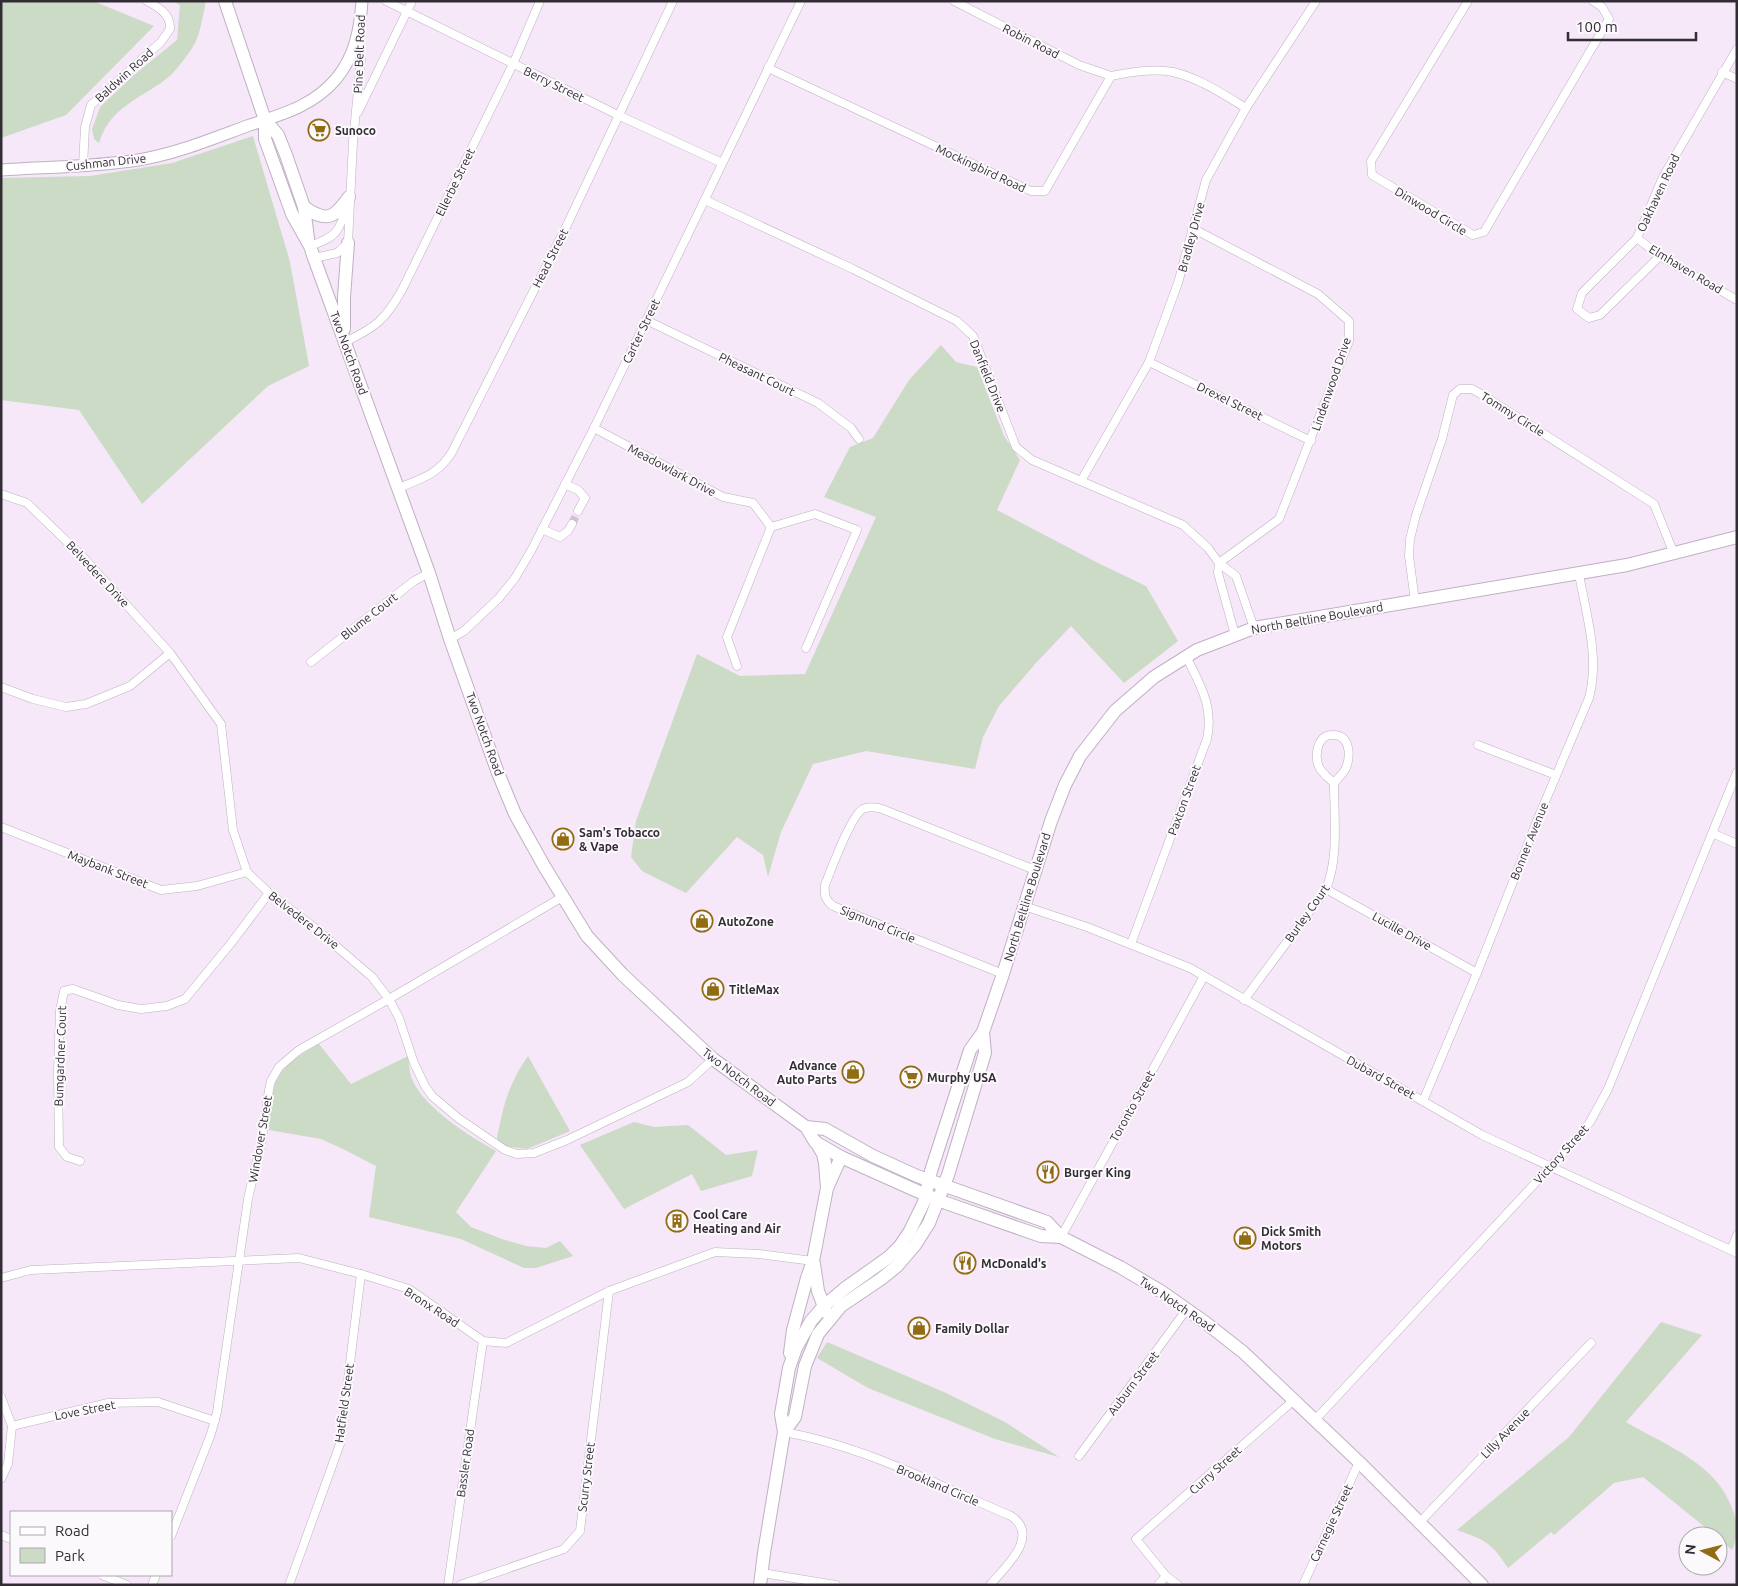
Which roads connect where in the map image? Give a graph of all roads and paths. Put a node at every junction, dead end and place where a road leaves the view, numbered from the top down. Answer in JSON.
{"nodes":[{"id":1,"x":147,"y":1,"type":"edge"},
{"id":2,"x":226,"y":1,"type":"edge"},
{"id":3,"x":362,"y":1,"type":"edge"},
{"id":4,"x":386,"y":1,"type":"edge"},
{"id":5,"x":412,"y":1,"type":"edge"},
{"id":6,"x":540,"y":1,"type":"edge"},
{"id":7,"x":673,"y":1,"type":"edge"},
{"id":8,"x":801,"y":1,"type":"edge"},
{"id":9,"x":954,"y":1,"type":"edge"},
{"id":10,"x":1316,"y":1,"type":"edge"},
{"id":11,"x":1468,"y":1,"type":"edge"},
{"id":12,"x":1593,"y":1,"type":"edge"},
{"id":13,"x":408,"y":10,"type":"junction"},
{"id":14,"x":358,"y":38,"type":"junction"},
{"id":15,"x":1737,"y":49,"type":"edge"},
{"id":16,"x":514,"y":64,"type":"junction"},
{"id":17,"x":768,"y":68,"type":"junction"},
{"id":18,"x":1722,"y":72,"type":"junction"},
{"id":19,"x":1110,"y":76,"type":"junction"},
{"id":20,"x":1737,"y":79,"type":"edge"},
{"id":21,"x":1246,"y":108,"type":"junction"},
{"id":22,"x":356,"y":116,"type":"junction"},
{"id":23,"x":620,"y":116,"type":"junction"},
{"id":24,"x":265,"y":120,"type":"junction"},
{"id":25,"x":722,"y":164,"type":"junction"},
{"id":26,"x":83,"y":166,"type":"junction"},
{"id":27,"x":1,"y":170,"type":"edge"},
{"id":28,"x":350,"y":197,"type":"junction"},
{"id":29,"x":704,"y":200,"type":"junction"},
{"id":30,"x":304,"y":207,"type":"junction"},
{"id":31,"x":1192,"y":228,"type":"junction"},
{"id":32,"x":1637,"y":238,"type":"junction"},
{"id":33,"x":348,"y":243,"type":"junction"},
{"id":34,"x":310,"y":246,"type":"junction"},
{"id":35,"x":1660,"y":256,"type":"junction"},
{"id":36,"x":314,"y":258,"type":"junction"},
{"id":37,"x":1737,"y":300,"type":"edge"},
{"id":38,"x":646,"y":320,"type":"junction"},
{"id":39,"x":345,"y":342,"type":"junction"},
{"id":40,"x":1149,"y":362,"type":"junction"},
{"id":41,"x":594,"y":428,"type":"junction"},
{"id":42,"x":859,"y":438,"type":"dead end"},
{"id":43,"x":1311,"y":440,"type":"junction"},
{"id":44,"x":1081,"y":481,"type":"junction"},
{"id":45,"x":565,"y":484,"type":"junction"},
{"id":46,"x":398,"y":488,"type":"junction"},
{"id":47,"x":1,"y":494,"type":"edge"},
{"id":48,"x":578,"y":511,"type":"tunnel mouth"},
{"id":49,"x":572,"y":524,"type":"tunnel mouth"},
{"id":50,"x":771,"y":527,"type":"junction"},
{"id":51,"x":542,"y":529,"type":"junction"},
{"id":52,"x":1737,"y":537,"type":"edge"},
{"id":53,"x":1674,"y":554,"type":"junction"},
{"id":54,"x":1219,"y":563,"type":"junction"},
{"id":55,"x":429,"y":573,"type":"junction"},
{"id":56,"x":1579,"y":574,"type":"junction"},
{"id":57,"x":1415,"y":601,"type":"junction"},
{"id":58,"x":1254,"y":628,"type":"junction"},
{"id":59,"x":1235,"y":635,"type":"junction"},
{"id":60,"x":450,"y":639,"type":"junction"},
{"id":61,"x":806,"y":648,"type":"dead end"},
{"id":62,"x":170,"y":653,"type":"junction"},
{"id":63,"x":1186,"y":656,"type":"junction"},
{"id":64,"x":311,"y":662,"type":"dead end"},
{"id":65,"x":736,"y":666,"type":"dead end"},
{"id":66,"x":1,"y":686,"type":"edge"},
{"id":67,"x":1478,"y":745,"type":"dead end"},
{"id":68,"x":1737,"y":772,"type":"edge"},
{"id":69,"x":1556,"y":775,"type":"junction"},
{"id":70,"x":1334,"y":783,"type":"junction"},
{"id":71,"x":1,"y":828,"type":"edge"},
{"id":72,"x":1712,"y":833,"type":"junction"},
{"id":73,"x":1737,"y":844,"type":"edge"},
{"id":74,"x":1035,"y":870,"type":"junction"},
{"id":75,"x":247,"y":872,"type":"junction"},
{"id":76,"x":1326,"y":889,"type":"junction"},
{"id":77,"x":269,"y":893,"type":"junction"},
{"id":78,"x":564,"y":896,"type":"junction"},
{"id":79,"x":1024,"y":906,"type":"junction"},
{"id":80,"x":1130,"y":944,"type":"junction"},
{"id":81,"x":1477,"y":973,"type":"junction"},
{"id":82,"x":1003,"y":974,"type":"junction"},
{"id":83,"x":1204,"y":976,"type":"junction"},
{"id":84,"x":389,"y":999,"type":"junction"},
{"id":85,"x":1244,"y":1000,"type":"junction"},
{"id":86,"x":983,"y":1032,"type":"junction"},
{"id":87,"x":713,"y":1059,"type":"junction"},
{"id":88,"x":1423,"y":1101,"type":"junction"},
{"id":89,"x":806,"y":1127,"type":"junction"},
{"id":90,"x":815,"y":1142,"type":"junction"},
{"id":91,"x":841,"y":1157,"type":"junction"},
{"id":92,"x":80,"y":1161,"type":"dead end"},
{"id":93,"x":1550,"y":1167,"type":"junction"},
{"id":94,"x":923,"y":1178,"type":"junction"},
{"id":95,"x":946,"y":1180,"type":"junction"},
{"id":96,"x":827,"y":1188,"type":"junction"},
{"id":97,"x":925,"y":1198,"type":"junction"},
{"id":98,"x":942,"y":1201,"type":"junction"},
{"id":99,"x":1737,"y":1235,"type":"edge"},
{"id":100,"x":1061,"y":1236,"type":"junction"},
{"id":101,"x":1734,"y":1252,"type":"edge"},
{"id":102,"x":239,"y":1261,"type":"junction"},
{"id":103,"x":814,"y":1261,"type":"junction"},
{"id":104,"x":361,"y":1274,"type":"junction"},
{"id":105,"x":1,"y":1278,"type":"edge"},
{"id":106,"x":609,"y":1291,"type":"junction"},
{"id":107,"x":824,"y":1306,"type":"junction"},
{"id":108,"x":1187,"y":1309,"type":"junction"},
{"id":109,"x":829,"y":1318,"type":"junction"},
{"id":110,"x":482,"y":1341,"type":"junction"},
{"id":111,"x":1591,"y":1343,"type":"dead end"},
{"id":112,"x":789,"y":1368,"type":"junction"},
{"id":113,"x":1,"y":1396,"type":"edge"},
{"id":114,"x":1294,"y":1400,"type":"junction"},
{"id":115,"x":1315,"y":1420,"type":"junction"},
{"id":116,"x":215,"y":1421,"type":"junction"},
{"id":117,"x":12,"y":1426,"type":"junction"},
{"id":118,"x":784,"y":1432,"type":"junction"},
{"id":119,"x":1079,"y":1456,"type":"dead end"},
{"id":120,"x":1359,"y":1462,"type":"junction"},
{"id":121,"x":1,"y":1479,"type":"edge"},
{"id":122,"x":1419,"y":1523,"type":"junction"},
{"id":123,"x":172,"y":1533,"type":"edge"},
{"id":124,"x":104,"y":1576,"type":"edge"},
{"id":125,"x":1166,"y":1576,"type":"junction"},
{"id":126,"x":761,"y":1579,"type":"edge"},
{"id":127,"x":127,"y":1585,"type":"edge"},
{"id":128,"x":289,"y":1585,"type":"edge"},
{"id":129,"x":448,"y":1585,"type":"edge"},
{"id":130,"x":460,"y":1585,"type":"edge"},
{"id":131,"x":836,"y":1585,"type":"edge"},
{"id":132,"x":990,"y":1585,"type":"edge"},
{"id":133,"x":1158,"y":1585,"type":"edge"},
{"id":134,"x":1178,"y":1585,"type":"edge"},
{"id":135,"x":1303,"y":1585,"type":"edge"},
{"id":136,"x":1482,"y":1585,"type":"edge"}],
"edges":[{"from":1,"to":26,"type":"street","name":"Baldwin Road"},
{"from":2,"to":24,"type":"main road","name":"Two Notch Road"},
{"from":3,"to":14,"type":"street","name":"Pine Belt Road"},
{"from":4,"to":13,"type":"street","name":"Berry Street"},
{"from":5,"to":13,"type":"street"},
{"from":6,"to":16,"type":"street","name":"Ellerbe Street"},
{"from":7,"to":23,"type":"street","name":"Head Street"},
{"from":8,"to":17,"type":"street","name":"Carter Street"},
{"from":9,"to":19,"type":"street","name":"Robin Road"},
{"from":10,"to":21,"type":"street","name":"Bradley Drive"},
{"from":11,"to":12,"type":"street","name":"Dinwood Circle"},
{"from":13,"to":16,"type":"street","name":"Berry Street"},
{"from":13,"to":22,"type":"street"},
{"from":14,"to":22,"type":"street","name":"Pine Belt Road"},
{"from":14,"to":24,"type":"street","name":"Cushman Drive"},
{"from":15,"to":18,"type":"street","name":"Oakhaven Road"},
{"from":16,"to":23,"type":"street","name":"Berry Street"},
{"from":16,"to":39,"type":"street","name":"Ellerbe Street"},
{"from":17,"to":19,"type":"street","name":"Mockingbird Road"},
{"from":17,"to":25,"type":"street","name":"Carter Street"},
{"from":18,"to":20,"type":"street"},
{"from":18,"to":32,"type":"street","name":"Oakhaven Road"},
{"from":19,"to":21,"type":"street"},
{"from":21,"to":31,"type":"street","name":"Bradley Drive"},
{"from":22,"to":28,"type":"street","name":"Pine Belt Road"},
{"from":23,"to":25,"type":"street","name":"Berry Street"},
{"from":23,"to":46,"type":"street","name":"Head Street"},
{"from":24,"to":26,"type":"street","name":"Cushman Drive"},
{"from":24,"to":30,"type":"main road","name":"Two Notch Road"},
{"from":24,"to":34,"type":"main road","name":"Two Notch Road"},
{"from":25,"to":29,"type":"street","name":"Carter Street"},
{"from":26,"to":27,"type":"street","name":"Cushman Drive"},
{"from":28,"to":30,"type":"main road"},
{"from":28,"to":33,"type":"street","name":"Pine Belt Road"},
{"from":28,"to":34,"type":"street","name":"Pine Belt Road"},
{"from":29,"to":38,"type":"street","name":"Carter Street"},
{"from":29,"to":44,"type":"street","name":"Danfield Drive"},
{"from":30,"to":34,"type":"main road","name":"Two Notch Road"},
{"from":31,"to":40,"type":"street","name":"Bradley Drive"},
{"from":31,"to":43,"type":"street","name":"Lindenwood Drive"},
{"from":32,"to":35,"type":"street","name":"Elmhaven Road"},
{"from":32,"to":35,"type":"street","name":"Oakhaven Road"},
{"from":33,"to":36,"type":"street"},
{"from":33,"to":39,"type":"main road"},
{"from":34,"to":36,"type":"main road","name":"Two Notch Road"},
{"from":35,"to":37,"type":"street","name":"Elmhaven Road"},
{"from":36,"to":39,"type":"main road","name":"Two Notch Road"},
{"from":38,"to":41,"type":"street","name":"Carter Street"},
{"from":38,"to":42,"type":"street","name":"Pheasant Court"},
{"from":39,"to":46,"type":"main road","name":"Two Notch Road"},
{"from":40,"to":43,"type":"street","name":"Drexel Street"},
{"from":40,"to":44,"type":"street","name":"Bradley Drive"},
{"from":41,"to":45,"type":"street","name":"Carter Street"},
{"from":41,"to":50,"type":"street","name":"Meadowlark Drive"},
{"from":43,"to":54,"type":"street","name":"Lindenwood Drive"},
{"from":44,"to":54,"type":"street","name":"Danfield Drive"},
{"from":45,"to":48,"type":"street"},
{"from":45,"to":51,"type":"street","name":"Carter Street"},
{"from":46,"to":55,"type":"main road","name":"Two Notch Road"},
{"from":47,"to":62,"type":"street","name":"Belvedere Drive"},
{"from":49,"to":51,"type":"street"},
{"from":50,"to":61,"type":"street"},
{"from":50,"to":65,"type":"street"},
{"from":51,"to":60,"type":"street","name":"Carter Street"},
{"from":52,"to":53,"type":"main road","name":"North Beltline Boulevard"},
{"from":53,"to":56,"type":"main road","name":"North Beltline Boulevard"},
{"from":53,"to":57,"type":"street","name":"Tommy Circle"},
{"from":54,"to":58,"type":"street","name":"Danfield Drive"},
{"from":54,"to":59,"type":"street"},
{"from":55,"to":60,"type":"main road","name":"Two Notch Road"},
{"from":55,"to":64,"type":"street","name":"Blume Court"},
{"from":56,"to":57,"type":"main road","name":"North Beltline Boulevard"},
{"from":56,"to":69,"type":"street","name":"Bonner Avenue"},
{"from":57,"to":58,"type":"main road","name":"North Beltline Boulevard"},
{"from":58,"to":59,"type":"main road","name":"North Beltline Boulevard"},
{"from":59,"to":63,"type":"main road","name":"North Beltline Boulevard"},
{"from":60,"to":78,"type":"main road","name":"Two Notch Road"},
{"from":62,"to":66,"type":"street"},
{"from":62,"to":75,"type":"street","name":"Belvedere Drive"},
{"from":63,"to":74,"type":"main road","name":"North Beltline Boulevard"},
{"from":63,"to":80,"type":"street","name":"Paxton Street"},
{"from":67,"to":69,"type":"street"},
{"from":68,"to":72,"type":"street","name":"Victory Street"},
{"from":69,"to":81,"type":"street","name":"Bonner Avenue"},
{"from":70,"to":70,"type":"street"},
{"from":70,"to":76,"type":"street","name":"Burley Court"},
{"from":71,"to":75,"type":"street","name":"Maybank Street"},
{"from":72,"to":73,"type":"street"},
{"from":72,"to":93,"type":"street","name":"Victory Street"},
{"from":74,"to":79,"type":"main road","name":"North Beltline Boulevard"},
{"from":74,"to":82,"type":"street","name":"Sigmund Circle"},
{"from":75,"to":77,"type":"street","name":"Belvedere Drive"},
{"from":76,"to":81,"type":"street","name":"Lucille Drive"},
{"from":76,"to":85,"type":"street","name":"Burley Court"},
{"from":77,"to":84,"type":"street","name":"Belvedere Drive"},
{"from":77,"to":92,"type":"street","name":"Bumgardner Court"},
{"from":78,"to":84,"type":"street","name":"Windover Street"},
{"from":78,"to":87,"type":"main road","name":"Two Notch Road"},
{"from":79,"to":80,"type":"street","name":"Dubard Street"},
{"from":79,"to":82,"type":"main road","name":"North Beltline Boulevard"},
{"from":80,"to":83,"type":"street","name":"Dubard Street"},
{"from":81,"to":88,"type":"street","name":"Bonner Avenue"},
{"from":82,"to":86,"type":"main road","name":"North Beltline Boulevard"},
{"from":83,"to":85,"type":"street","name":"Dubard Street"},
{"from":83,"to":100,"type":"street","name":"Toronto Street"},
{"from":84,"to":87,"type":"street","name":"Belvedere Drive"},
{"from":84,"to":102,"type":"street","name":"Windover Street"},
{"from":85,"to":88,"type":"street","name":"Dubard Street"},
{"from":86,"to":94,"type":"main road","name":"North Beltline Boulevard"},
{"from":86,"to":95,"type":"main road"},
{"from":87,"to":89,"type":"main road","name":"Two Notch Road"},
{"from":88,"to":93,"type":"street","name":"Dubard Street"},
{"from":89,"to":90,"type":"main road","name":"Two Notch Road"},
{"from":89,"to":94,"type":"main road","name":"Two Notch Road"},
{"from":90,"to":91,"type":"main road","name":"Two Notch Road"},
{"from":90,"to":96,"type":"main road"},
{"from":91,"to":96,"type":"main road"},
{"from":91,"to":97,"type":"main road","name":"Two Notch Road"},
{"from":93,"to":101,"type":"street","name":"Dubard Street"},
{"from":93,"to":115,"type":"street","name":"Victory Street"},
{"from":94,"to":95,"type":"main road","name":"Two Notch Road"},
{"from":94,"to":97,"type":"main road","name":"North Beltline Boulevard"},
{"from":95,"to":98,"type":"main road"},
{"from":95,"to":100,"type":"main road","name":"Two Notch Road"},
{"from":96,"to":103,"type":"main road"},
{"from":97,"to":98,"type":"main road","name":"Two Notch Road"},
{"from":97,"to":107,"type":"main road","name":"North Beltline Boulevard"},
{"from":98,"to":100,"type":"main road","name":"Two Notch Road"},
{"from":98,"to":109,"type":"main road"},
{"from":99,"to":101,"type":"street"},
{"from":100,"to":108,"type":"main road","name":"Two Notch Road"},
{"from":102,"to":104,"type":"street","name":"Bronx Road"},
{"from":102,"to":105,"type":"street","name":"Bronx Road"},
{"from":102,"to":116,"type":"street","name":"Windover Street"},
{"from":103,"to":106,"type":"street"},
{"from":103,"to":107,"type":"main road"},
{"from":103,"to":112,"type":"main road"},
{"from":104,"to":110,"type":"street","name":"Bronx Road"},
{"from":104,"to":128,"type":"street","name":"Hatfield Street"},
{"from":106,"to":110,"type":"street"},
{"from":106,"to":130,"type":"street","name":"Scurry Street"},
{"from":107,"to":109,"type":"main road"},
{"from":107,"to":112,"type":"main road","name":"North Beltline Boulevard"},
{"from":108,"to":114,"type":"main road","name":"Two Notch Road"},
{"from":108,"to":119,"type":"street","name":"Auburn Street"},
{"from":109,"to":118,"type":"main road"},
{"from":110,"to":129,"type":"street","name":"Bassler Road"},
{"from":111,"to":122,"type":"street","name":"Lilly Avenue"},
{"from":112,"to":118,"type":"main road"},
{"from":113,"to":117,"type":"street"},
{"from":114,"to":115,"type":"main road","name":"Two Notch Road"},
{"from":114,"to":125,"type":"street","name":"Curry Street"},
{"from":115,"to":120,"type":"main road","name":"Two Notch Road"},
{"from":116,"to":117,"type":"street","name":"Love Street"},
{"from":116,"to":123,"type":"street","name":"Windover Street"},
{"from":117,"to":121,"type":"street"},
{"from":118,"to":126,"type":"main road"},
{"from":118,"to":132,"type":"street","name":"Brookland Circle"},
{"from":120,"to":122,"type":"main road","name":"Two Notch Road"},
{"from":120,"to":135,"type":"street","name":"Carnegie Street"},
{"from":122,"to":136,"type":"main road","name":"Two Notch Road"},
{"from":124,"to":127,"type":"street"},
{"from":125,"to":133,"type":"street"},
{"from":125,"to":134,"type":"street"},
{"from":126,"to":131,"type":"street"}]}
